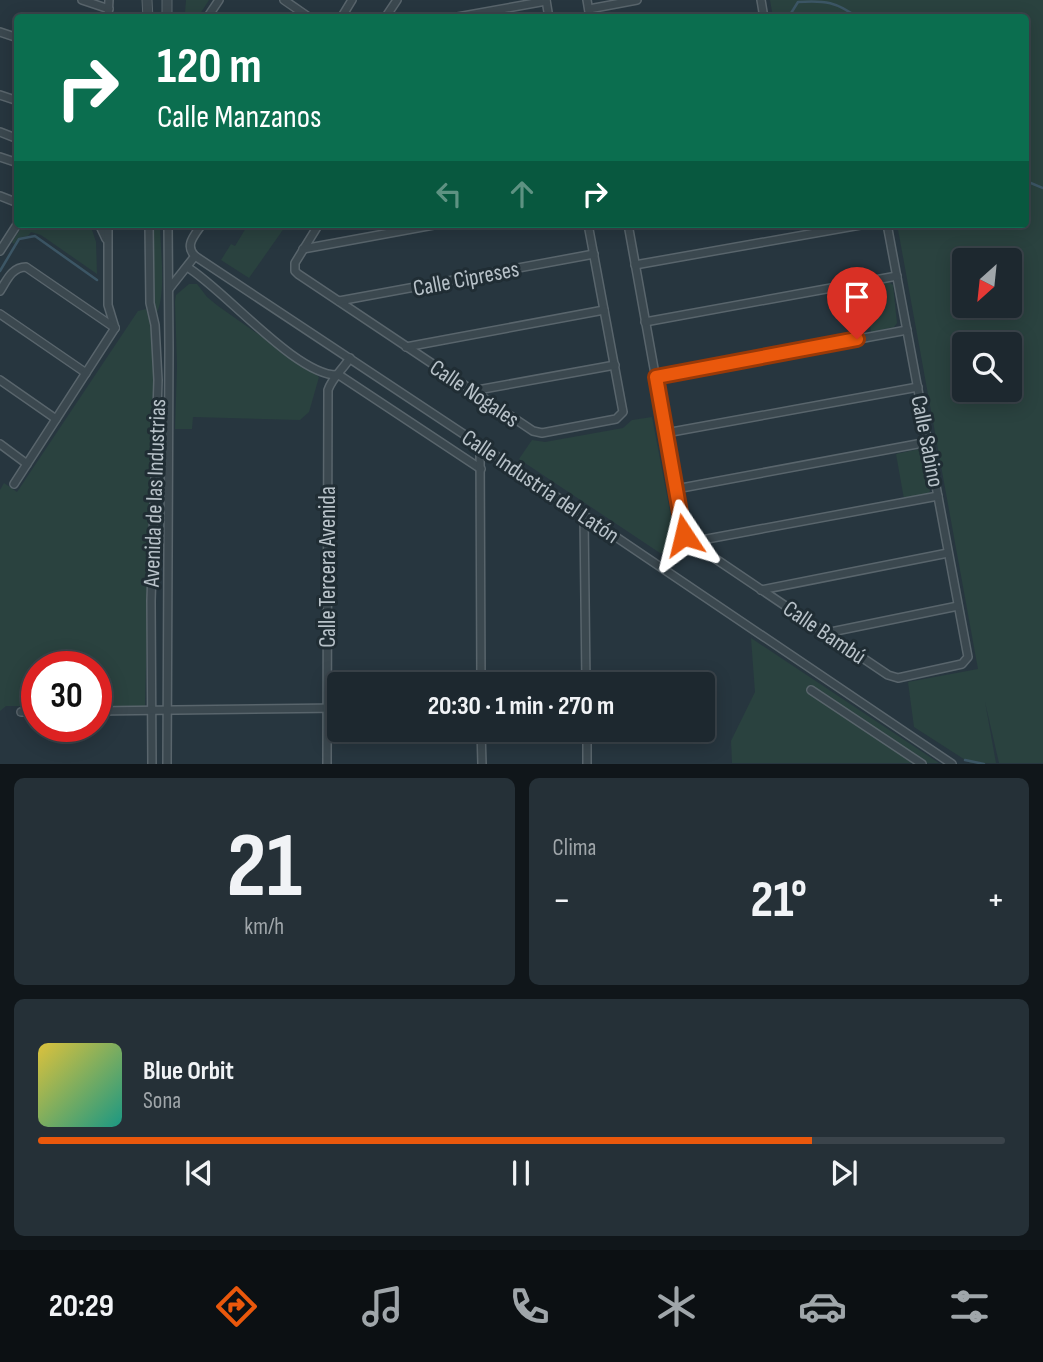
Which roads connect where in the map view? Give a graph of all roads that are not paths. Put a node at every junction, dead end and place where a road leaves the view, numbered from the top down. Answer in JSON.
{"nodes":[{"id":1,"x":82,"y":0,"type":"edge"},
{"id":2,"x":284,"y":0,"type":"edge"},
{"id":3,"x":587,"y":0,"type":"edge"},
{"id":4,"x":637,"y":0,"type":"edge"},
{"id":5,"x":546,"y":1,"type":"edge"},
{"id":6,"x":109,"y":4,"type":"edge"},
{"id":7,"x":590,"y":13,"type":"edge"},
{"id":8,"x":304,"y":14,"type":"edge"},
{"id":9,"x":474,"y":14,"type":"edge"},
{"id":10,"x":15,"y":228,"type":"edge"},
{"id":11,"x":101,"y":228,"type":"edge"},
{"id":12,"x":108,"y":228,"type":"edge"},
{"id":13,"x":149,"y":228,"type":"edge"},
{"id":14,"x":168,"y":228,"type":"edge"},
{"id":15,"x":200,"y":228,"type":"edge"},
{"id":16,"x":316,"y":228,"type":"edge"},
{"id":17,"x":417,"y":228,"type":"edge"},
{"id":18,"x":589,"y":228,"type":"edge"},
{"id":19,"x":629,"y":228,"type":"edge"},
{"id":20,"x":843,"y":228,"type":"edge"},
{"id":21,"x":888,"y":228,"type":"edge"},
{"id":22,"x":108,"y":242,"type":"junction"},
{"id":23,"x":303,"y":249,"type":"junction"},
{"id":24,"x":0,"y":251,"type":"edge"},
{"id":25,"x":594,"y":254,"type":"junction"},
{"id":26,"x":195,"y":256,"type":"junction"},
{"id":27,"x":635,"y":265,"type":"junction"},
{"id":28,"x":187,"y":267,"type":"junction"},
{"id":29,"x":897,"y":276,"type":"junction"},
{"id":30,"x":0,"y":290,"type":"edge"},
{"id":31,"x":169,"y":290,"type":"junction"},
{"id":32,"x":339,"y":301,"type":"junction"},
{"id":33,"x":604,"y":310,"type":"junction"},
{"id":34,"x":0,"y":314,"type":"edge"},
{"id":35,"x":646,"y":321,"type":"junction"},
{"id":36,"x":115,"y":328,"type":"junction"},
{"id":37,"x":907,"y":330,"type":"junction"},
{"id":38,"x":406,"y":346,"type":"junction"},
{"id":39,"x":157,"y":348,"type":"junction"},
{"id":40,"x":169,"y":348,"type":"junction"},
{"id":41,"x":350,"y":358,"type":"junction"},
{"id":42,"x":615,"y":365,"type":"junction"},
{"id":43,"x":86,"y":373,"type":"junction"},
{"id":44,"x":339,"y":375,"type":"junction"},
{"id":45,"x":656,"y":377,"type":"junction"},
{"id":46,"x":0,"y":380,"type":"edge"},
{"id":47,"x":918,"y":387,"type":"junction"},
{"id":48,"x":472,"y":391,"type":"junction"},
{"id":49,"x":56,"y":419,"type":"junction"},
{"id":50,"x":666,"y":433,"type":"junction"},
{"id":51,"x":928,"y":442,"type":"junction"},
{"id":52,"x":0,"y":444,"type":"edge"},
{"id":53,"x":480,"y":445,"type":"junction"},
{"id":54,"x":27,"y":464,"type":"junction"},
{"id":55,"x":481,"y":469,"type":"junction"},
{"id":56,"x":14,"y":484,"type":"dead end"},
{"id":57,"x":676,"y":489,"type":"junction"},
{"id":58,"x":938,"y":496,"type":"junction"},
{"id":59,"x":584,"y":516,"type":"junction"},
{"id":60,"x":691,"y":542,"type":"junction"},
{"id":61,"x":948,"y":553,"type":"junction"},
{"id":62,"x":761,"y":590,"type":"junction"},
{"id":63,"x":167,"y":600,"type":"junction"},
{"id":64,"x":151,"y":601,"type":"junction"},
{"id":65,"x":958,"y":606,"type":"junction"},
{"id":66,"x":826,"y":633,"type":"junction"},
{"id":67,"x":968,"y":657,"type":"joint"},
{"id":68,"x":327,"y":672,"type":"edge"},
{"id":69,"x":481,"y":672,"type":"edge"},
{"id":70,"x":586,"y":672,"type":"edge"},
{"id":71,"x":811,"y":690,"type":"dead end"},
{"id":72,"x":327,"y":708,"type":"edge"},
{"id":73,"x":151,"y":710,"type":"junction"},
{"id":74,"x":168,"y":710,"type":"junction"},
{"id":75,"x":112,"y":711,"type":"edge"},
{"id":76,"x":914,"y":739,"type":"junction"},
{"id":77,"x":327,"y":742,"type":"edge"},
{"id":78,"x":481,"y":742,"type":"edge"},
{"id":79,"x":587,"y":742,"type":"edge"},
{"id":80,"x":921,"y":763,"type":"edge"},
{"id":81,"x":152,"y":764,"type":"edge"},
{"id":82,"x":167,"y":764,"type":"edge"},
{"id":83,"x":327,"y":764,"type":"edge"},
{"id":84,"x":482,"y":764,"type":"edge"},
{"id":85,"x":587,"y":764,"type":"edge"},
{"id":86,"x":952,"y":764,"type":"edge"}],
"edges":[{"from":1,"to":6,"type":"street"},
{"from":2,"to":8,"type":"street"},
{"from":3,"to":7,"type":"street"},
{"from":4,"to":7,"type":"street"},
{"from":5,"to":9,"type":"street"},
{"from":10,"to":24,"type":"street"},
{"from":11,"to":22,"type":"street"},
{"from":12,"to":22,"type":"street"},
{"from":13,"to":39,"type":"street","name":"Avenida de las Industrias"},
{"from":14,"to":31,"type":"street","name":"Avenida de las Industrias"},
{"from":15,"to":26,"type":"street"},
{"from":16,"to":23,"type":"street"},
{"from":17,"to":23,"type":"street"},
{"from":18,"to":25,"type":"street","name":"Calle Nogales"},
{"from":19,"to":27,"type":"street"},
{"from":20,"to":27,"type":"street"},
{"from":21,"to":29,"type":"street","name":"Calle Sabino"},
{"from":22,"to":36,"type":"street"},
{"from":23,"to":32,"type":"street","name":"Calle Nogales"},
{"from":25,"to":32,"type":"street","name":"Calle Cipreses"},
{"from":25,"to":33,"type":"street","name":"Calle Nogales"},
{"from":26,"to":28,"type":"street"},
{"from":26,"to":41,"type":"street","name":"Calle Industria del Latón"},
{"from":27,"to":35,"type":"street"},
{"from":28,"to":31,"type":"street"},
{"from":28,"to":44,"type":"street","name":"Calle Industria del Latón"},
{"from":29,"to":35,"type":"street"},
{"from":29,"to":37,"type":"street","name":"Calle Sabino"},
{"from":30,"to":36,"type":"street"},
{"from":31,"to":40,"type":"street","name":"Avenida de las Industrias"},
{"from":32,"to":38,"type":"street","name":"Calle Nogales"},
{"from":33,"to":38,"type":"street"},
{"from":33,"to":42,"type":"street","name":"Calle Nogales"},
{"from":34,"to":43,"type":"street"},
{"from":35,"to":45,"type":"street"},
{"from":36,"to":43,"type":"street"},
{"from":37,"to":45,"type":"street"},
{"from":37,"to":47,"type":"street","name":"Calle Sabino"},
{"from":38,"to":48,"type":"street","name":"Calle Nogales"},
{"from":39,"to":40,"type":"street"},
{"from":39,"to":64,"type":"street","name":"Avenida de las Industrias"},
{"from":40,"to":63,"type":"street","name":"Avenida de las Industrias"},
{"from":41,"to":44,"type":"street","name":"Calle Tercera Avenida"},
{"from":41,"to":53,"type":"street","name":"Calle Industria del Latón"},
{"from":42,"to":48,"type":"street"},
{"from":42,"to":48,"type":"street","name":"Calle Nogales"},
{"from":43,"to":49,"type":"street"},
{"from":44,"to":55,"type":"street","name":"Calle Industria del Latón"},
{"from":44,"to":68,"type":"street","name":"Calle Tercera Avenida"},
{"from":45,"to":50,"type":"street"},
{"from":46,"to":49,"type":"street"},
{"from":47,"to":50,"type":"street"},
{"from":47,"to":51,"type":"street","name":"Calle Sabino"},
{"from":49,"to":54,"type":"street"},
{"from":50,"to":57,"type":"street"},
{"from":51,"to":57,"type":"street"},
{"from":51,"to":58,"type":"street","name":"Calle Sabino"},
{"from":52,"to":54,"type":"street"},
{"from":53,"to":55,"type":"street"},
{"from":53,"to":59,"type":"street","name":"Calle Industria del Latón"},
{"from":54,"to":56,"type":"street"},
{"from":55,"to":69,"type":"street"},
{"from":57,"to":60,"type":"street"},
{"from":58,"to":60,"type":"street"},
{"from":58,"to":61,"type":"street","name":"Calle Sabino"},
{"from":59,"to":70,"type":"street"},
{"from":59,"to":76,"type":"street","name":"Calle Industria del Latón"},
{"from":60,"to":62,"type":"street","name":"Calle Bambú"},
{"from":61,"to":62,"type":"street"},
{"from":61,"to":65,"type":"street","name":"Calle Sabino"},
{"from":62,"to":66,"type":"street","name":"Calle Bambú"},
{"from":63,"to":64,"type":"street"},
{"from":63,"to":74,"type":"street","name":"Avenida de las Industrias"},
{"from":64,"to":73,"type":"street","name":"Avenida de las Industrias"},
{"from":65,"to":66,"type":"street"},
{"from":65,"to":67,"type":"street","name":"Calle Sabino"},
{"from":66,"to":67,"type":"street","name":"Calle Bambú"},
{"from":71,"to":80,"type":"street"},
{"from":72,"to":74,"type":"street"},
{"from":73,"to":74,"type":"street"},
{"from":73,"to":75,"type":"street"},
{"from":73,"to":81,"type":"street","name":"Avenida de las Industrias"},
{"from":74,"to":82,"type":"street","name":"Avenida de las Industrias"},
{"from":76,"to":80,"type":"street"},
{"from":76,"to":86,"type":"street","name":"Calle Industria del Latón"},
{"from":77,"to":83,"type":"street","name":"Calle Tercera Avenida"},
{"from":78,"to":84,"type":"street"},
{"from":79,"to":85,"type":"street"}]}
